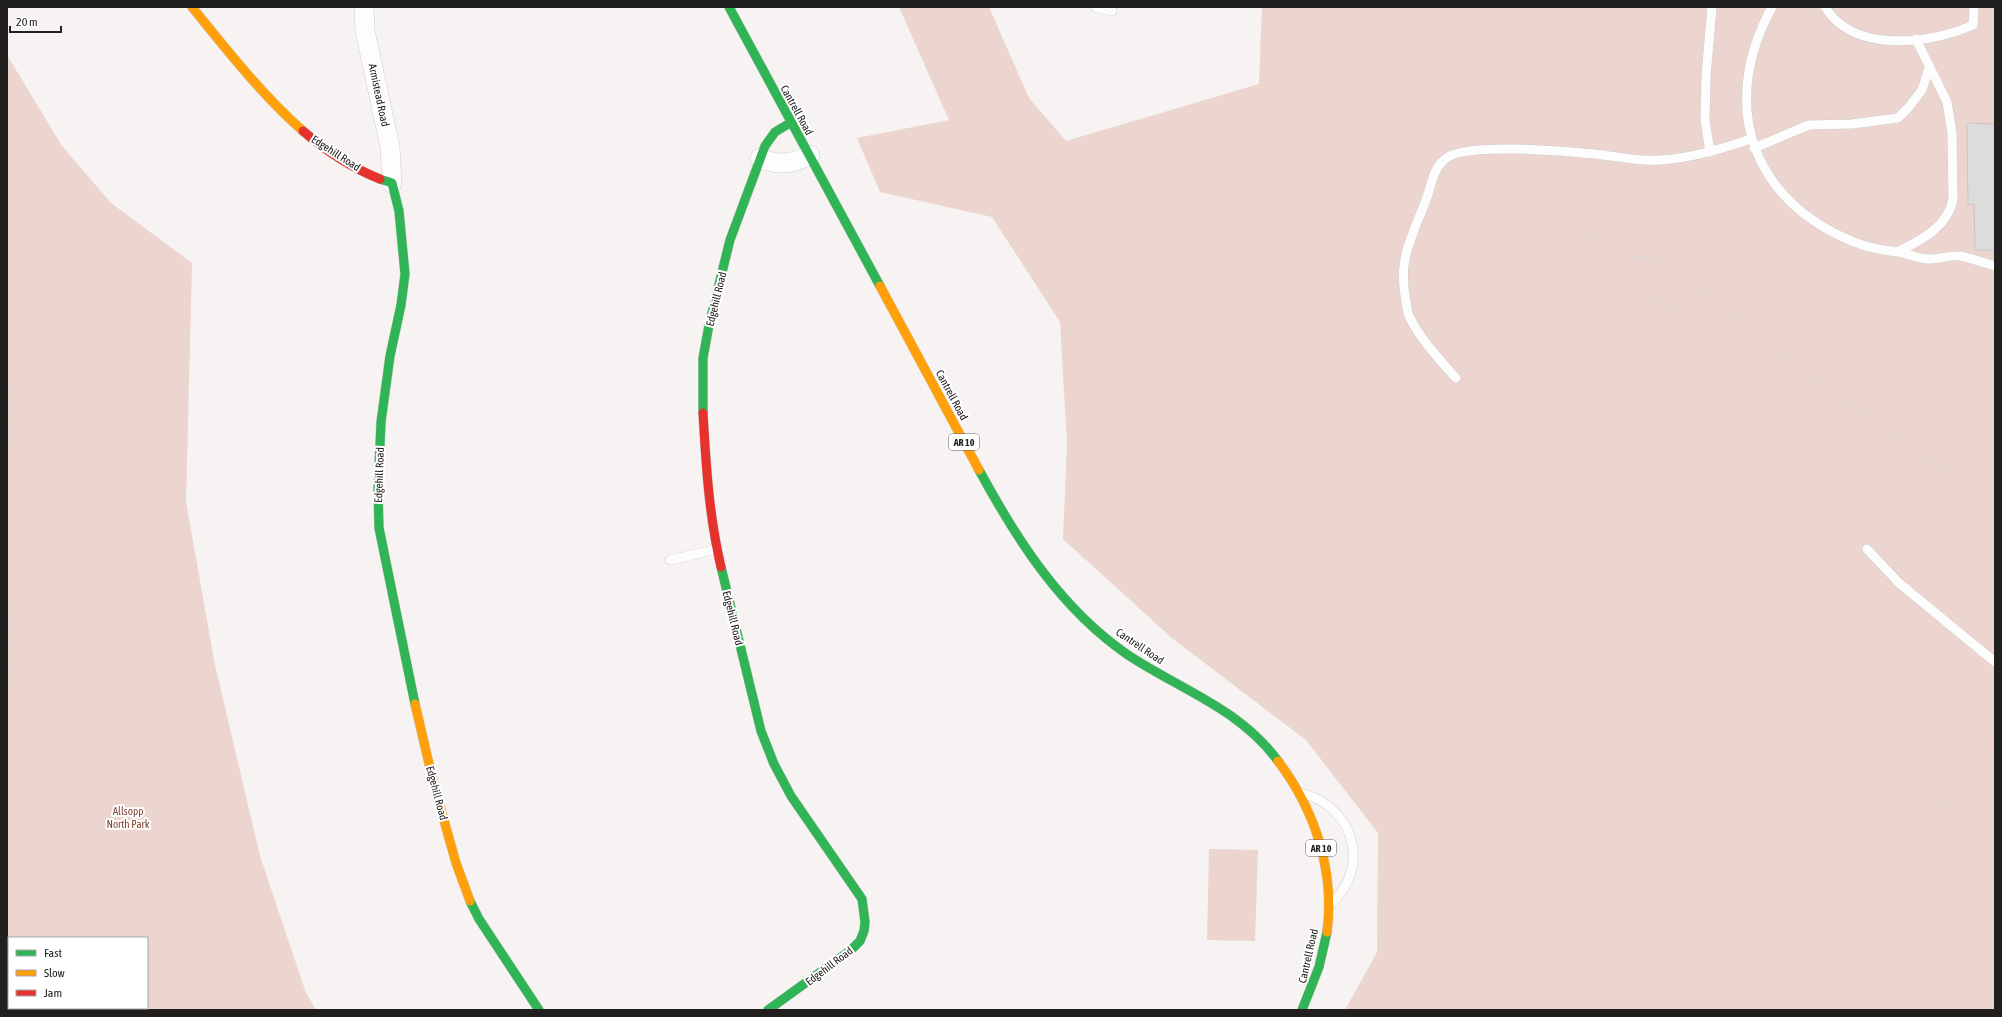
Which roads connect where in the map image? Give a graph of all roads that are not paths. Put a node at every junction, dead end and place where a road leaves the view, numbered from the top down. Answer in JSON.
{"nodes":[{"id":1,"x":192,"y":7,"type":"edge"},
{"id":2,"x":364,"y":7,"type":"edge"},
{"id":3,"x":728,"y":7,"type":"edge"},
{"id":4,"x":1094,"y":7,"type":"edge"},
{"id":5,"x":1712,"y":7,"type":"edge"},
{"id":6,"x":1772,"y":7,"type":"edge"},
{"id":7,"x":1825,"y":7,"type":"edge"},
{"id":8,"x":1974,"y":7,"type":"edge"},
{"id":9,"x":1112,"y":11,"type":"dead end"},
{"id":10,"x":1916,"y":40,"type":"junction"},
{"id":11,"x":1930,"y":68,"type":"junction"},
{"id":12,"x":790,"y":123,"type":"junction"},
{"id":13,"x":1751,"y":139,"type":"junction"},
{"id":14,"x":1754,"y":148,"type":"junction"},
{"id":15,"x":1710,"y":152,"type":"junction"},
{"id":16,"x":810,"y":155,"type":"junction"},
{"id":17,"x":760,"y":158,"type":"junction"},
{"id":18,"x":392,"y":183,"type":"junction"},
{"id":19,"x":1897,"y":252,"type":"junction"},
{"id":20,"x":1995,"y":266,"type":"edge"},
{"id":21,"x":1456,"y":378,"type":"dead end"},
{"id":22,"x":717,"y":549,"type":"junction"},
{"id":23,"x":1868,"y":549,"type":"road end"},
{"id":24,"x":670,"y":560,"type":"dead end"},
{"id":25,"x":1995,"y":662,"type":"edge"},
{"id":26,"x":1300,"y":793,"type":"junction"},
{"id":27,"x":1329,"y":906,"type":"junction"},
{"id":28,"x":539,"y":1010,"type":"edge"},
{"id":29,"x":768,"y":1010,"type":"edge"},
{"id":30,"x":1302,"y":1010,"type":"edge"}],
"edges":[{"from":1,"to":18,"type":"street","name":"Edgehill Road"},
{"from":2,"to":18,"type":"street","name":"Armistead Road"},
{"from":3,"to":12,"type":"street","name":"Cantrell Road","number":"AR 10"},
{"from":4,"to":9,"type":"lane"},
{"from":5,"to":15,"type":"lane"},
{"from":6,"to":13,"type":"lane"},
{"from":7,"to":10,"type":"lane"},
{"from":8,"to":10,"type":"lane"},
{"from":10,"to":11,"type":"lane"},
{"from":11,"to":14,"type":"lane"},
{"from":11,"to":19,"type":"lane"},
{"from":12,"to":16,"type":"street","name":"Cantrell Road","number":"AR 10"},
{"from":12,"to":17,"type":"street","name":"Edgehill Road"},
{"from":13,"to":14,"type":"lane"},
{"from":13,"to":15,"type":"lane"},
{"from":14,"to":19,"type":"lane"},
{"from":15,"to":21,"type":"lane"},
{"from":16,"to":17,"type":"street"},
{"from":16,"to":26,"type":"street","name":"Cantrell Road","number":"AR 10"},
{"from":17,"to":22,"type":"street","name":"Edgehill Road"},
{"from":18,"to":28,"type":"street","name":"Edgehill Road"},
{"from":19,"to":20,"type":"lane"},
{"from":22,"to":24,"type":"lane"},
{"from":22,"to":29,"type":"street","name":"Edgehill Road"},
{"from":23,"to":25,"type":"lane"},
{"from":26,"to":27,"type":"street","name":"Cantrell Road","number":"AR 10"},
{"from":26,"to":27,"type":"lane"},
{"from":27,"to":30,"type":"street","name":"Cantrell Road","number":"AR 10"}]}
